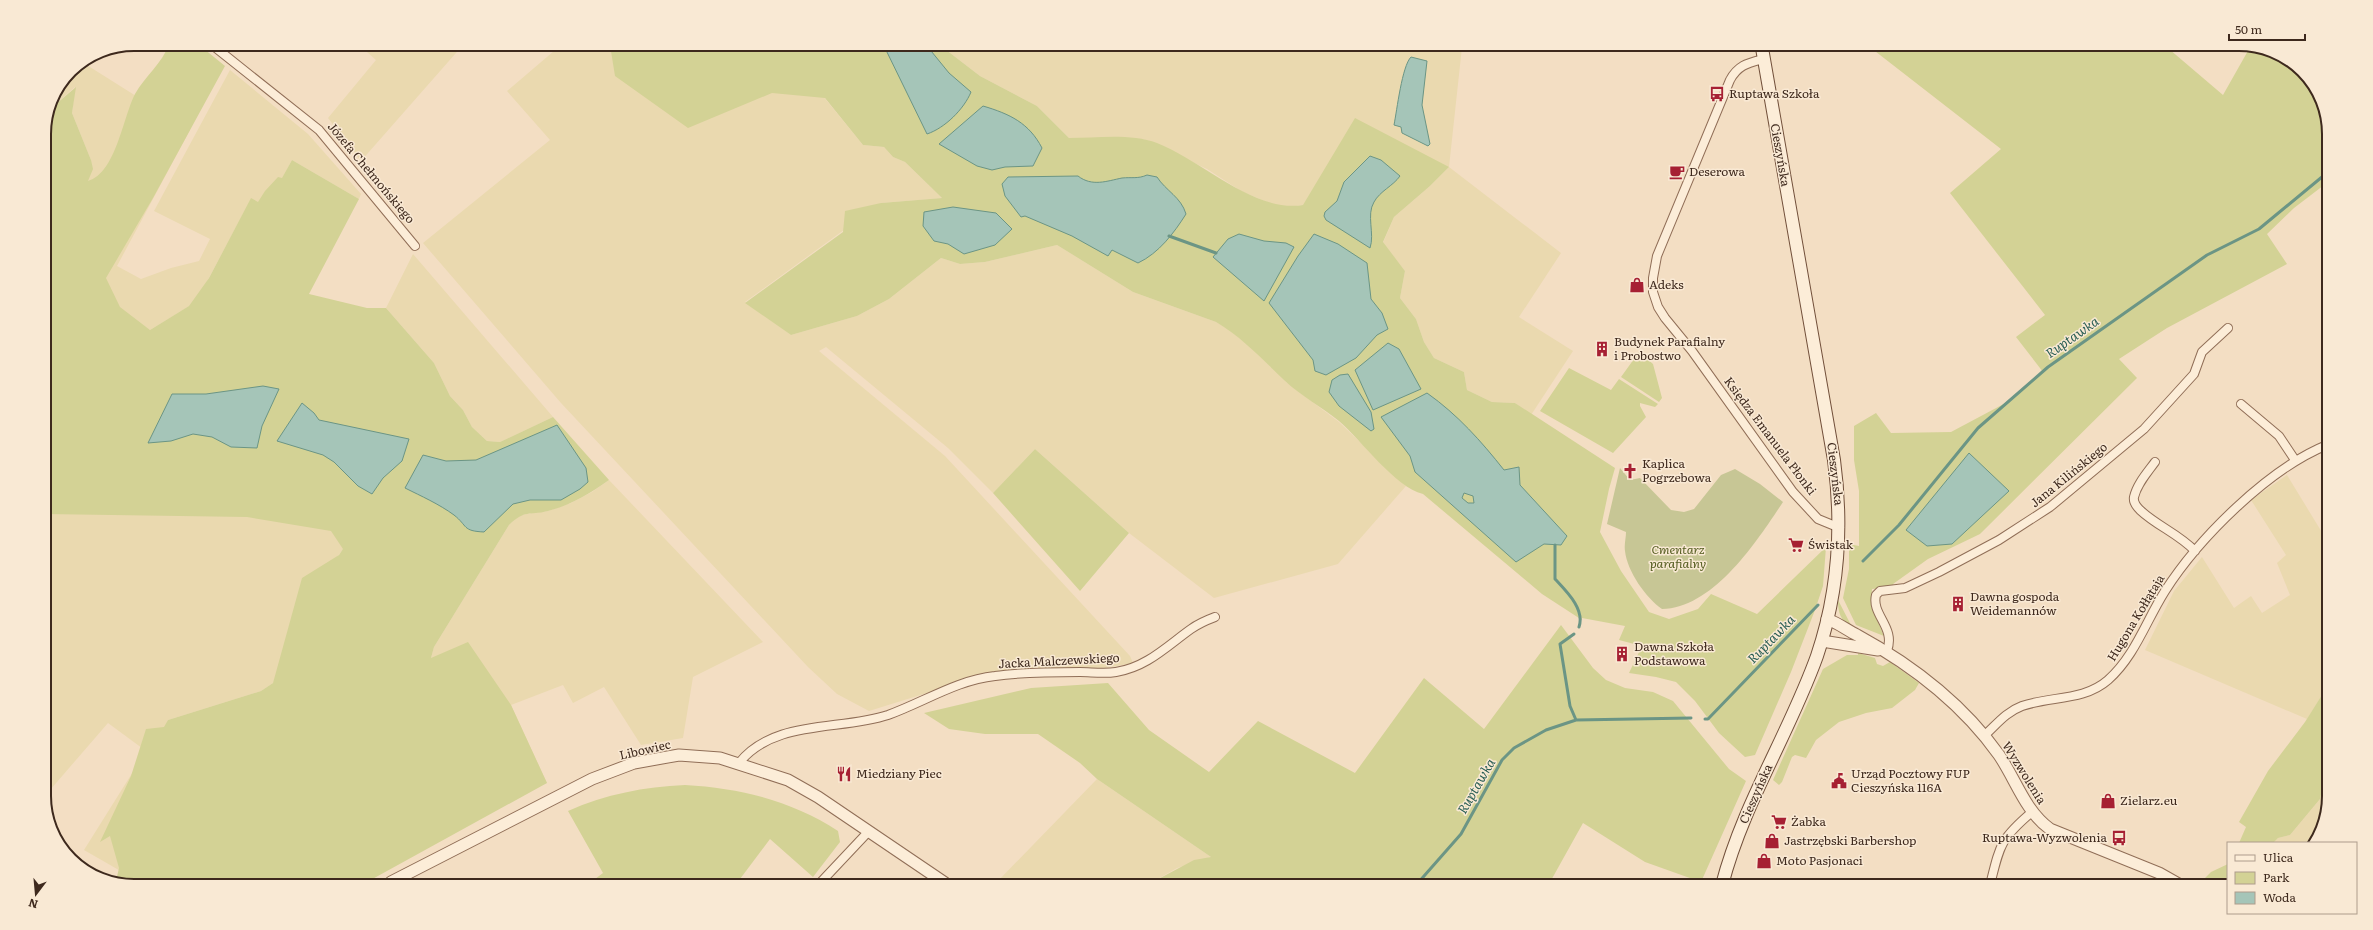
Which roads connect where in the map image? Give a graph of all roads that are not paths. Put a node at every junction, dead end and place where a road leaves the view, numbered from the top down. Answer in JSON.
{"nodes":[{"id":1,"x":220,"y":51,"type":"edge"},
{"id":2,"x":1762,"y":53,"type":"edge"},
{"id":3,"x":415,"y":246,"type":"dead end"},
{"id":4,"x":2228,"y":328,"type":"dead end"},
{"id":5,"x":2241,"y":404,"type":"dead end"},
{"id":6,"x":2322,"y":447,"type":"edge"},
{"id":7,"x":2295,"y":460,"type":"junction"},
{"id":8,"x":2155,"y":462,"type":"dead end"},
{"id":9,"x":1840,"y":528,"type":"junction"},
{"id":10,"x":2195,"y":551,"type":"junction"},
{"id":11,"x":1215,"y":617,"type":"dead end"},
{"id":12,"x":1827,"y":619,"type":"junction"},
{"id":13,"x":1822,"y":641,"type":"junction"},
{"id":14,"x":1887,"y":651,"type":"junction"},
{"id":15,"x":1984,"y":735,"type":"junction"},
{"id":16,"x":739,"y":763,"type":"junction"},
{"id":17,"x":2032,"y":812,"type":"junction"},
{"id":18,"x":869,"y":831,"type":"junction"},
{"id":19,"x":397,"y":879,"type":"edge"},
{"id":20,"x":824,"y":879,"type":"edge"},
{"id":21,"x":940,"y":879,"type":"edge"},
{"id":22,"x":1724,"y":879,"type":"edge"},
{"id":23,"x":1992,"y":879,"type":"edge"},
{"id":24,"x":2170,"y":879,"type":"edge"}],
"edges":[{"from":1,"to":3,"type":"street","name":"Józefa Chełmońskiego"},
{"from":2,"to":9,"type":"main road","name":"Cieszyńska"},
{"from":2,"to":9,"type":"street","name":"Księdza Emanuela Płonki"},
{"from":4,"to":14,"type":"street","name":"Jana Kilińskiego"},
{"from":5,"to":7,"type":"street"},
{"from":6,"to":7,"type":"street","name":"Hugona Kołłątaja"},
{"from":7,"to":10,"type":"street","name":"Hugona Kołłątaja"},
{"from":8,"to":10,"type":"street"},
{"from":9,"to":12,"type":"main road","name":"Cieszyńska"},
{"from":10,"to":15,"type":"street","name":"Hugona Kołłątaja"},
{"from":11,"to":16,"type":"street","name":"Jacka Malczewskiego"},
{"from":12,"to":13,"type":"main road","name":"Cieszyńska"},
{"from":12,"to":14,"type":"street","name":"Wyzwolenia"},
{"from":13,"to":14,"type":"street","name":"Wyzwolenia"},
{"from":13,"to":22,"type":"main road","name":"Cieszyńska"},
{"from":14,"to":15,"type":"street","name":"Wyzwolenia"},
{"from":15,"to":17,"type":"street","name":"Wyzwolenia"},
{"from":16,"to":18,"type":"street","name":"Libowiec"},
{"from":16,"to":19,"type":"street","name":"Libowiec"},
{"from":17,"to":23,"type":"street"},
{"from":17,"to":24,"type":"street","name":"Wyzwolenia"},
{"from":18,"to":20,"type":"street"},
{"from":18,"to":21,"type":"street","name":"Libowiec"}]}
